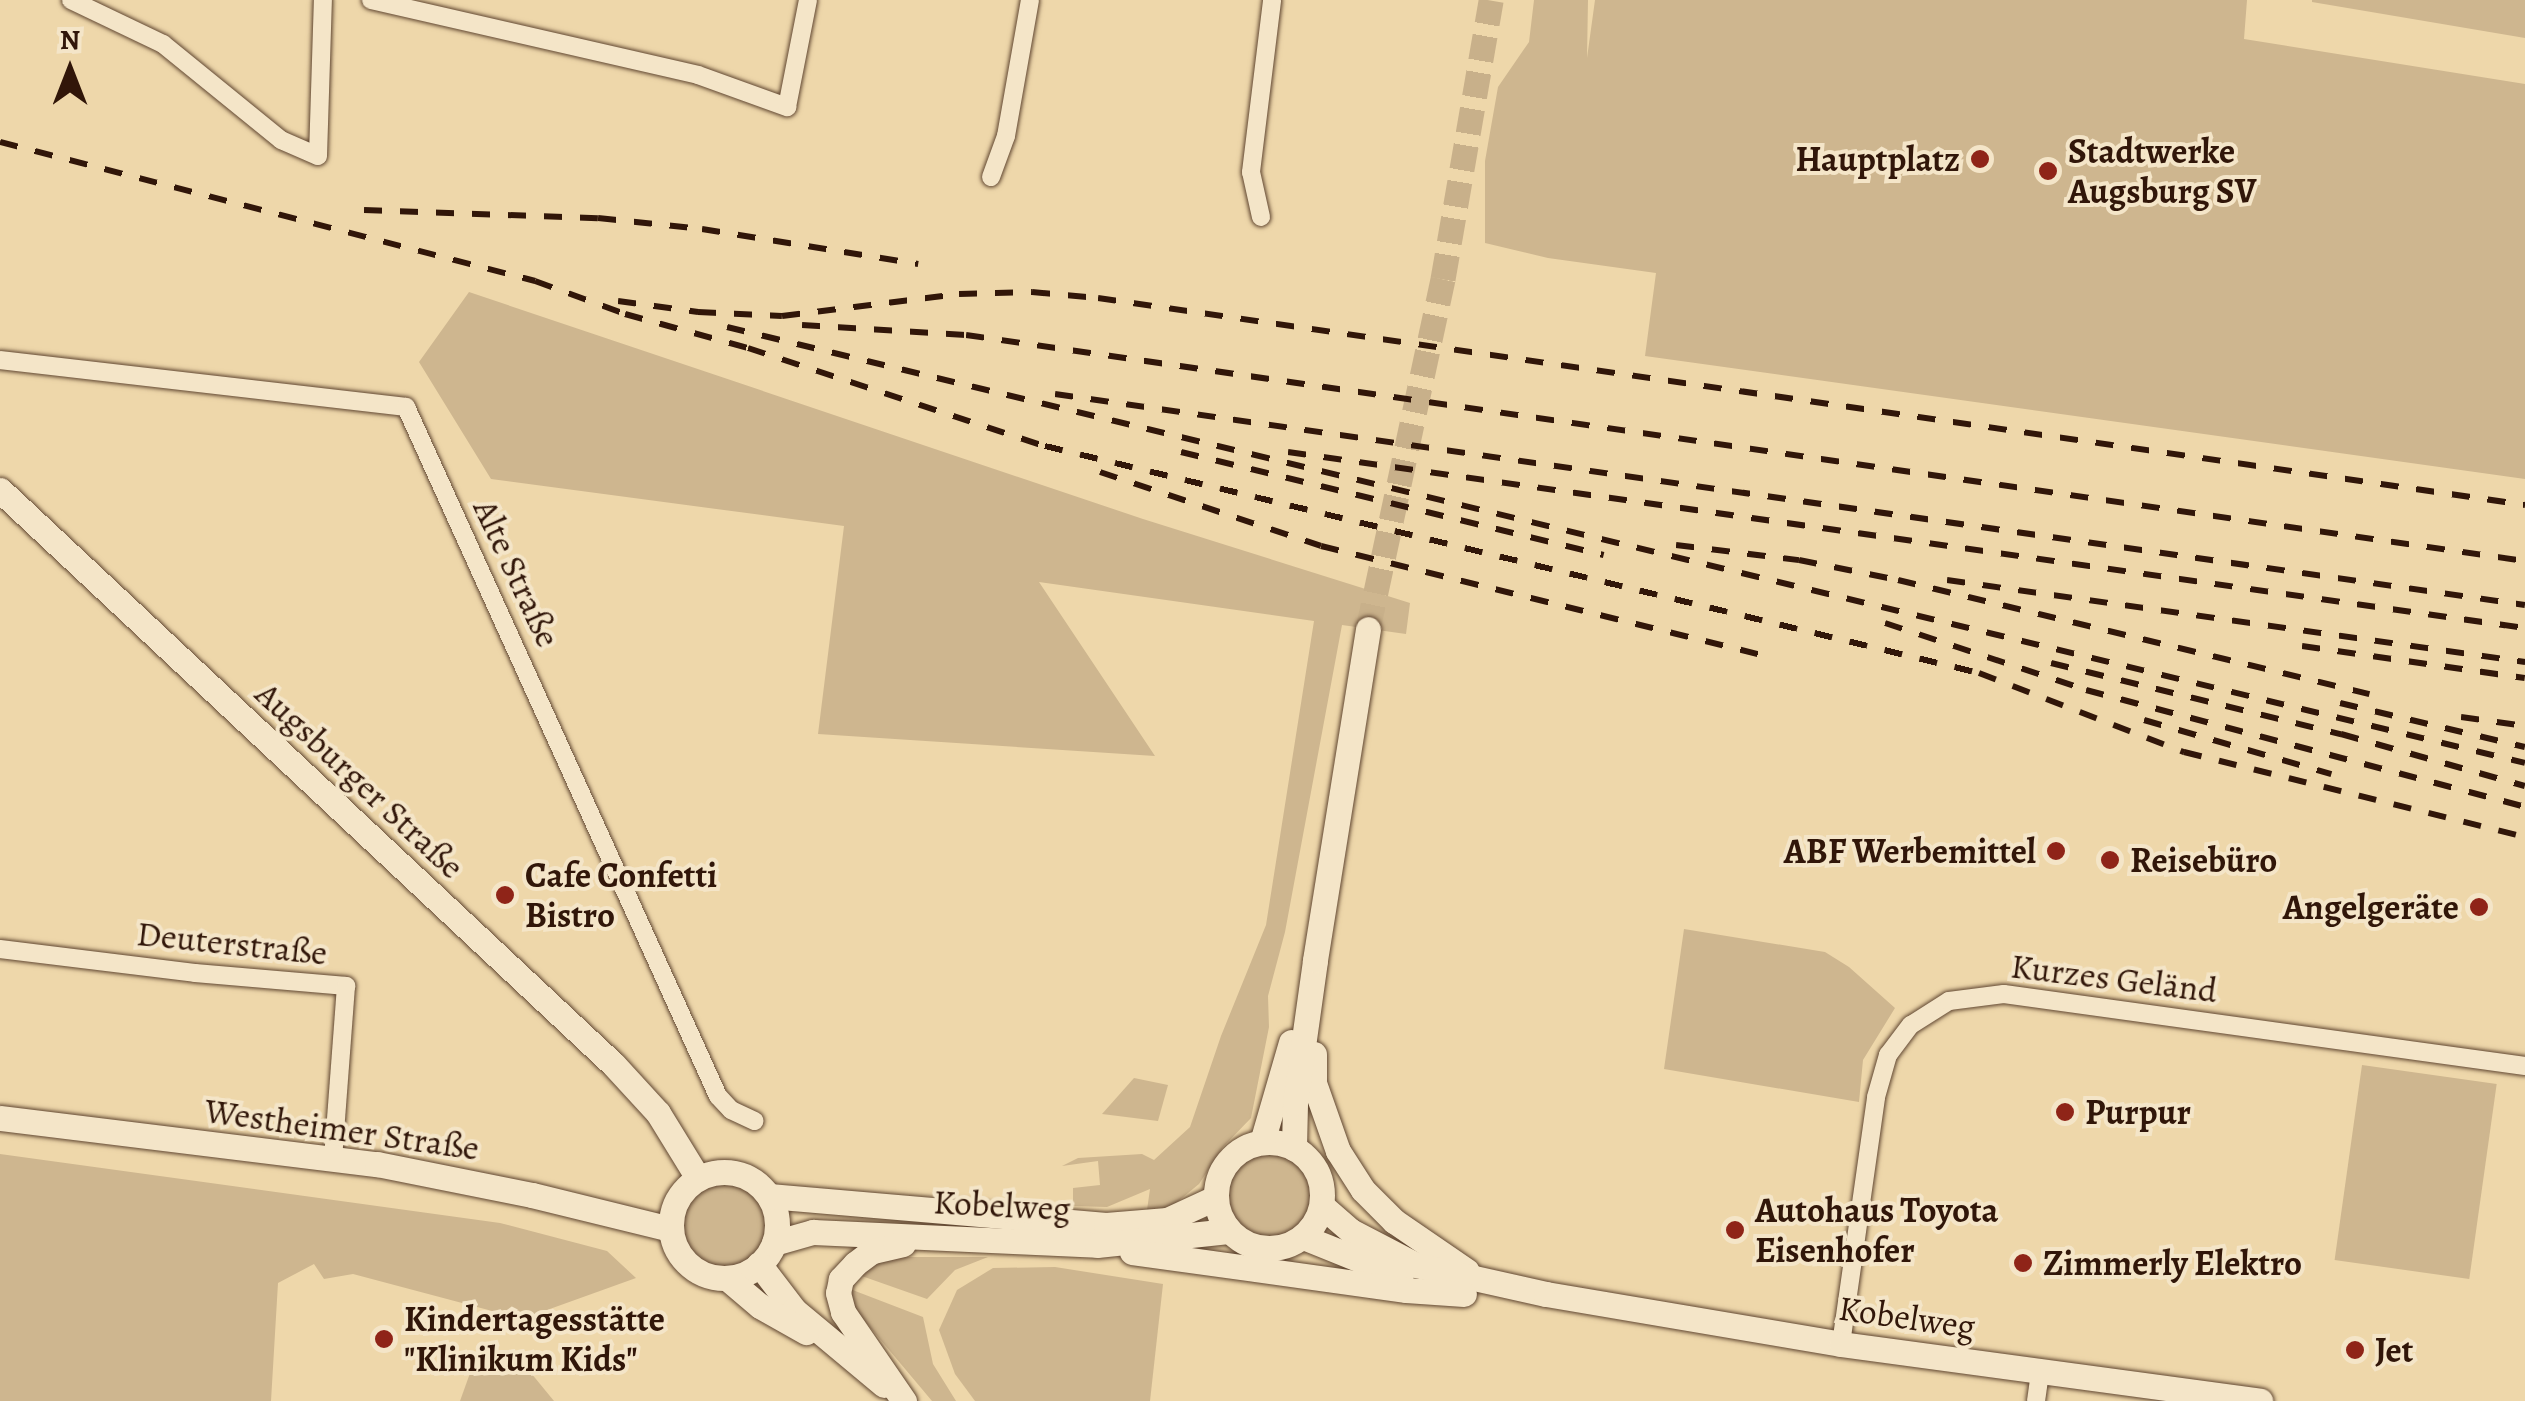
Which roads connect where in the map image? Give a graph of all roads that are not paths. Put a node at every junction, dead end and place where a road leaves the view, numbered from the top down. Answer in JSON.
{"nodes":[{"id":1,"x":71,"y":0,"type":"edge"},
{"id":2,"x":322,"y":0,"type":"edge"},
{"id":3,"x":371,"y":0,"type":"edge"},
{"id":4,"x":808,"y":0,"type":"edge"},
{"id":5,"x":1030,"y":0,"type":"edge"},
{"id":6,"x":1272,"y":0,"type":"edge"},
{"id":7,"x":991,"y":177,"type":"dead end"},
{"id":8,"x":1261,"y":217,"type":"dead end"},
{"id":9,"x":0,"y":360,"type":"edge"},
{"id":10,"x":0,"y":490,"type":"edge"},
{"id":11,"x":1368,"y":629,"type":"tunnel mouth"},
{"id":12,"x":0,"y":949,"type":"edge"},
{"id":13,"x":1314,"y":960,"type":"junction"},
{"id":14,"x":2525,"y":1066,"type":"edge"},
{"id":15,"x":0,"y":1118,"type":"edge"},
{"id":16,"x":755,"y":1120,"type":"dead end"},
{"id":17,"x":1262,"y":1142,"type":"junction"},
{"id":18,"x":1294,"y":1148,"type":"junction"},
{"id":19,"x":333,"y":1159,"type":"junction"},
{"id":20,"x":698,"y":1178,"type":"junction"},
{"id":21,"x":769,"y":1196,"type":"junction"},
{"id":22,"x":1215,"y":1198,"type":"junction"},
{"id":23,"x":1322,"y":1206,"type":"junction"},
{"id":24,"x":670,"y":1230,"type":"junction"},
{"id":25,"x":1228,"y":1231,"type":"junction"},
{"id":26,"x":940,"y":1236,"type":"junction"},
{"id":27,"x":1303,"y":1238,"type":"junction"},
{"id":28,"x":1098,"y":1245,"type":"junction"},
{"id":29,"x":766,"y":1254,"type":"junction"},
{"id":30,"x":728,"y":1278,"type":"junction"},
{"id":31,"x":1472,"y":1286,"type":"junction"},
{"id":32,"x":833,"y":1344,"type":"junction"},
{"id":33,"x":1841,"y":1344,"type":"junction"},
{"id":34,"x":2040,"y":1371,"type":"junction"},
{"id":35,"x":902,"y":1401,"type":"edge"},
{"id":36,"x":2036,"y":1401,"type":"edge"},
{"id":37,"x":2260,"y":1401,"type":"edge"}],
"edges":[{"from":1,"to":2,"type":"street"},
{"from":3,"to":4,"type":"street"},
{"from":5,"to":7,"type":"street"},
{"from":6,"to":8,"type":"street"},
{"from":9,"to":16,"type":"street","name":"Alte Straße"},
{"from":10,"to":20,"type":"main road","name":"Augsburger Straße"},
{"from":11,"to":13,"type":"main road"},
{"from":12,"to":19,"type":"street","name":"Deuterstraße"},
{"from":13,"to":17,"type":"main road"},
{"from":13,"to":18,"type":"main road"},
{"from":13,"to":31,"type":"main road"},
{"from":14,"to":33,"type":"street","name":"Kurzes Geländ"},
{"from":15,"to":19,"type":"main road","name":"Westheimer Straße"},
{"from":17,"to":18,"type":"main road"},
{"from":17,"to":22,"type":"main road"},
{"from":18,"to":23,"type":"main road"},
{"from":19,"to":24,"type":"main road","name":"Westheimer Straße"},
{"from":20,"to":21,"type":"main road"},
{"from":20,"to":24,"type":"main road"},
{"from":21,"to":22,"type":"main road","name":"Kobelweg"},
{"from":21,"to":29,"type":"main road"},
{"from":22,"to":25,"type":"main road"},
{"from":23,"to":27,"type":"main road"},
{"from":23,"to":31,"type":"main road","name":"Kobelweg"},
{"from":24,"to":30,"type":"main road"},
{"from":25,"to":27,"type":"main road"},
{"from":25,"to":28,"type":"main road","name":"Kobelweg"},
{"from":26,"to":28,"type":"main road","name":"Kobelweg"},
{"from":26,"to":29,"type":"main road","name":"Kobelweg"},
{"from":26,"to":35,"type":"main road"},
{"from":27,"to":31,"type":"main road","name":"Kobelweg"},
{"from":28,"to":31,"type":"main road"},
{"from":29,"to":30,"type":"main road"},
{"from":29,"to":32,"type":"main road"},
{"from":30,"to":32,"type":"main road"},
{"from":31,"to":33,"type":"main road","name":"Kobelweg"},
{"from":32,"to":35,"type":"main road"},
{"from":33,"to":34,"type":"main road","name":"Kobelweg"},
{"from":34,"to":36,"type":"street"},
{"from":34,"to":37,"type":"main road","name":"Kobelweg"}]}
